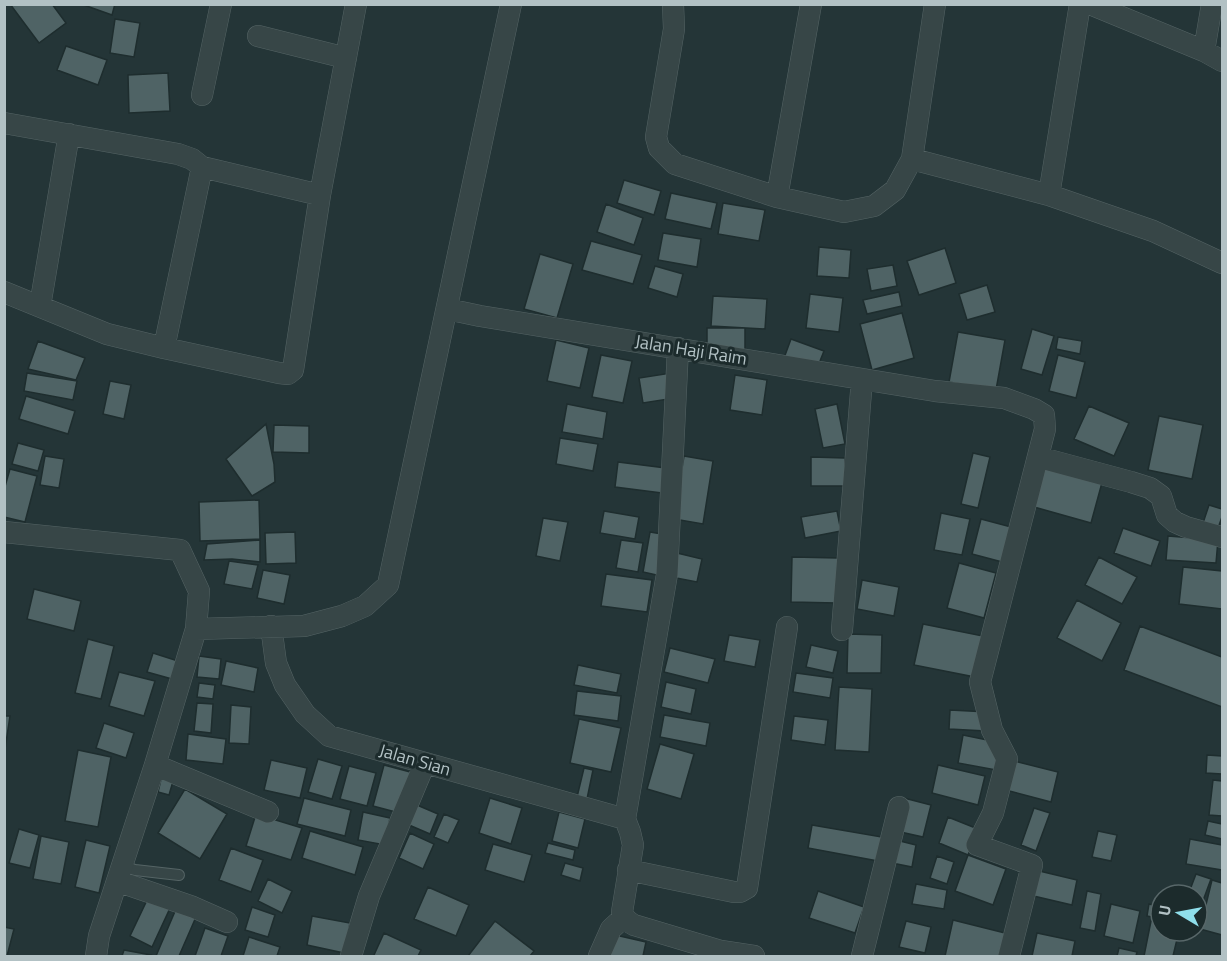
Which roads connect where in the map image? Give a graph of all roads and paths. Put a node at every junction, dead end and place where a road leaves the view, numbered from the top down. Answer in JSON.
{"nodes":[{"id":1,"x":220,"y":4,"type":"edge"},
{"id":2,"x":356,"y":4,"type":"edge"},
{"id":3,"x":511,"y":4,"type":"edge"},
{"id":4,"x":673,"y":4,"type":"edge"},
{"id":5,"x":811,"y":4,"type":"edge"},
{"id":6,"x":935,"y":4,"type":"edge"},
{"id":7,"x":1080,"y":4,"type":"edge"},
{"id":8,"x":1090,"y":4,"type":"edge"},
{"id":9,"x":1212,"y":4,"type":"edge"},
{"id":10,"x":258,"y":36,"type":"dead end"},
{"id":11,"x":1213,"y":56,"type":"edge"},
{"id":12,"x":346,"y":58,"type":"junction"},
{"id":13,"x":202,"y":95,"type":"dead end"},
{"id":14,"x":4,"y":123,"type":"edge"},
{"id":15,"x":69,"y":134,"type":"junction"},
{"id":16,"x":912,"y":159,"type":"junction"},
{"id":17,"x":202,"y":167,"type":"junction"},
{"id":18,"x":320,"y":195,"type":"junction"},
{"id":19,"x":1048,"y":195,"type":"junction"},
{"id":20,"x":777,"y":196,"type":"junction"},
{"id":21,"x":1222,"y":263,"type":"edge"},
{"id":22,"x":4,"y":292,"type":"edge"},
{"id":23,"x":40,"y":306,"type":"junction"},
{"id":24,"x":447,"y":309,"type":"junction"},
{"id":25,"x":164,"y":348,"type":"junction"},
{"id":26,"x":678,"y":348,"type":"junction"},
{"id":27,"x":862,"y":379,"type":"junction"},
{"id":28,"x":1038,"y":457,"type":"junction"},
{"id":29,"x":4,"y":532,"type":"edge"},
{"id":30,"x":1222,"y":537,"type":"edge"},
{"id":31,"x":271,"y":626,"type":"junction"},
{"id":32,"x":787,"y":627,"type":"dead end"},
{"id":33,"x":196,"y":629,"type":"junction"},
{"id":34,"x":842,"y":630,"type":"dead end"},
{"id":35,"x":425,"y":763,"type":"junction"},
{"id":36,"x":155,"y":765,"type":"junction"},
{"id":37,"x":899,"y":807,"type":"dead end"},
{"id":38,"x":268,"y":812,"type":"dead end"},
{"id":39,"x":625,"y":819,"type":"junction"},
{"id":40,"x":628,"y":870,"type":"junction"},
{"id":41,"x":119,"y":873,"type":"junction"},
{"id":42,"x":179,"y":874,"type":"dead end"},
{"id":43,"x":624,"y":917,"type":"junction"},
{"id":44,"x":227,"y":922,"type":"dead end"},
{"id":45,"x":96,"y":957,"type":"edge"},
{"id":46,"x":351,"y":957,"type":"edge"},
{"id":47,"x":599,"y":957,"type":"edge"},
{"id":48,"x":754,"y":957,"type":"edge"},
{"id":49,"x":862,"y":957,"type":"edge"},
{"id":50,"x":1009,"y":957,"type":"edge"}],
"edges":[{"from":1,"to":13,"type":"street"},
{"from":2,"to":12,"type":"street"},
{"from":3,"to":24,"type":"street"},
{"from":4,"to":20,"type":"street"},
{"from":5,"to":20,"type":"street"},
{"from":6,"to":16,"type":"street"},
{"from":7,"to":19,"type":"street"},
{"from":8,"to":11,"type":"street"},
{"from":9,"to":11,"type":"street"},
{"from":10,"to":12,"type":"street"},
{"from":12,"to":18,"type":"street"},
{"from":14,"to":15,"type":"street"},
{"from":15,"to":17,"type":"street"},
{"from":15,"to":23,"type":"street"},
{"from":16,"to":19,"type":"street"},
{"from":16,"to":20,"type":"street"},
{"from":17,"to":18,"type":"street"},
{"from":17,"to":25,"type":"street"},
{"from":18,"to":25,"type":"street"},
{"from":19,"to":21,"type":"street"},
{"from":22,"to":23,"type":"street"},
{"from":23,"to":25,"type":"street"},
{"from":24,"to":26,"type":"street","name":"Jalan Haji Raim"},
{"from":24,"to":31,"type":"street"},
{"from":26,"to":27,"type":"street","name":"Jalan Haji Raim"},
{"from":26,"to":39,"type":"street"},
{"from":27,"to":28,"type":"street","name":"Jalan Haji Raim"},
{"from":27,"to":34,"type":"street"},
{"from":28,"to":30,"type":"street"},
{"from":28,"to":50,"type":"street"},
{"from":29,"to":33,"type":"street"},
{"from":31,"to":33,"type":"street"},
{"from":31,"to":35,"type":"street","name":"Jalan Sian"},
{"from":32,"to":40,"type":"street"},
{"from":33,"to":36,"type":"street"},
{"from":35,"to":39,"type":"street","name":"Jalan Sian"},
{"from":35,"to":46,"type":"street"},
{"from":36,"to":38,"type":"street"},
{"from":36,"to":41,"type":"street"},
{"from":37,"to":49,"type":"street"},
{"from":39,"to":40,"type":"street"},
{"from":40,"to":43,"type":"street"},
{"from":41,"to":42,"type":"lane"},
{"from":41,"to":44,"type":"street"},
{"from":41,"to":45,"type":"street"},
{"from":43,"to":47,"type":"street"},
{"from":43,"to":48,"type":"street"}]}
